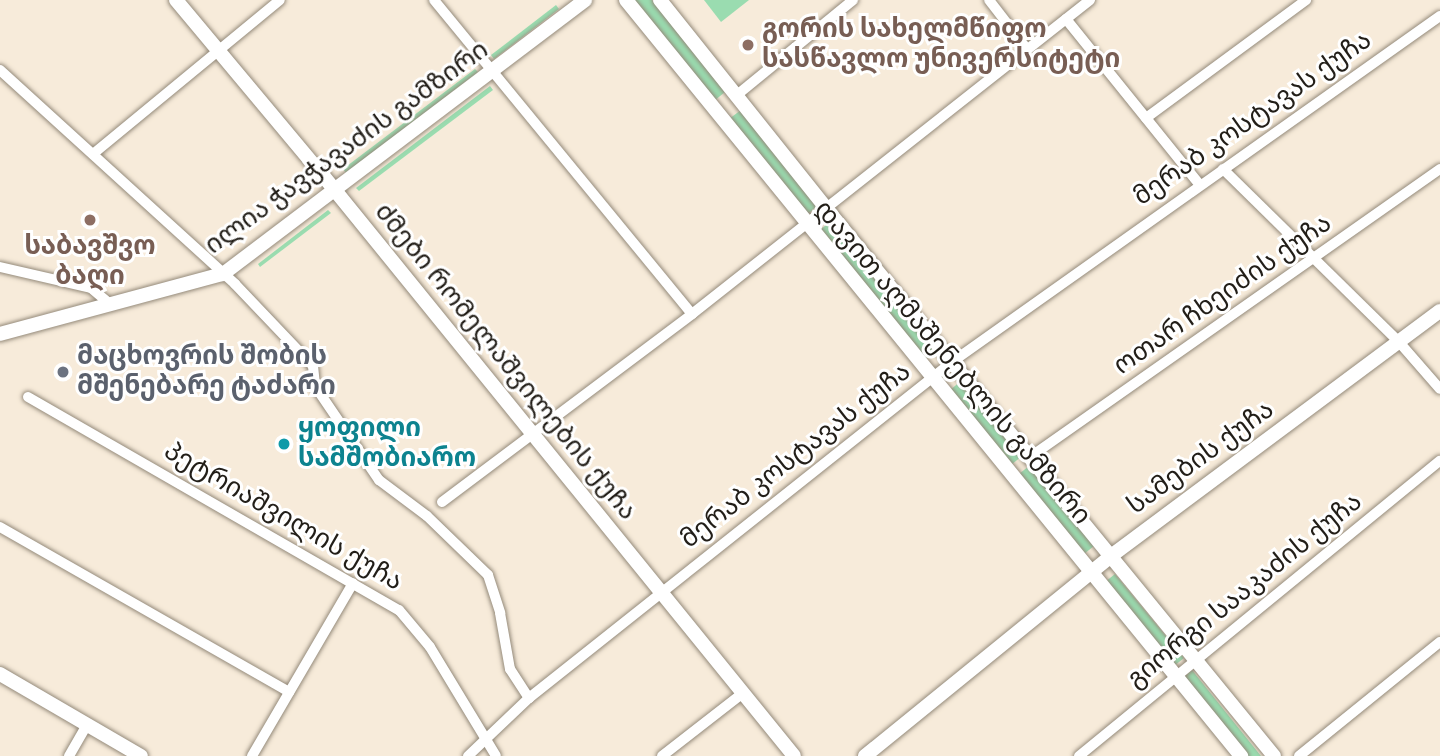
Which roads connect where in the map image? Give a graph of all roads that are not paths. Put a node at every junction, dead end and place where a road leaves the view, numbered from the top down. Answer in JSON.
{"nodes":[{"id":1,"x":176,"y":0,"type":"edge"},
{"id":2,"x":433,"y":0,"type":"edge"},
{"id":3,"x":585,"y":0,"type":"edge"},
{"id":4,"x":626,"y":0,"type":"edge"},
{"id":5,"x":660,"y":0,"type":"edge"},
{"id":6,"x":853,"y":0,"type":"edge"},
{"id":7,"x":989,"y":0,"type":"edge"},
{"id":8,"x":1090,"y":0,"type":"edge"},
{"id":9,"x":1306,"y":0,"type":"edge"},
{"id":10,"x":275,"y":2,"type":"edge"},
{"id":11,"x":1440,"y":16,"type":"edge"},
{"id":12,"x":1066,"y":19,"type":"junction"},
{"id":13,"x":1027,"y":49,"type":"junction"},
{"id":14,"x":219,"y":50,"type":"junction"},
{"id":15,"x":0,"y":70,"type":"edge"},
{"id":16,"x":493,"y":71,"type":"junction"},
{"id":17,"x":737,"y":95,"type":"junction"},
{"id":18,"x":1146,"y":118,"type":"junction"},
{"id":19,"x":93,"y":154,"type":"junction"},
{"id":20,"x":1223,"y":169,"type":"junction"},
{"id":21,"x":1440,"y":169,"type":"edge"},
{"id":22,"x":1199,"y":184,"type":"junction"},
{"id":23,"x":336,"y":191,"type":"junction"},
{"id":24,"x":825,"y":208,"type":"junction"},
{"id":25,"x":805,"y":224,"type":"junction"},
{"id":26,"x":1314,"y":260,"type":"junction"},
{"id":27,"x":0,"y":267,"type":"edge"},
{"id":28,"x":223,"y":274,"type":"junction"},
{"id":29,"x":110,"y":304,"type":"junction"},
{"id":30,"x":1440,"y":311,"type":"edge"},
{"id":31,"x":692,"y":314,"type":"junction"},
{"id":32,"x":0,"y":334,"type":"edge"},
{"id":33,"x":1399,"y":342,"type":"junction"},
{"id":34,"x":952,"y":362,"type":"junction"},
{"id":35,"x":934,"y":377,"type":"junction"},
{"id":36,"x":1440,"y":389,"type":"edge"},
{"id":37,"x":28,"y":397,"type":"dead end"},
{"id":38,"x":533,"y":436,"type":"junction"},
{"id":39,"x":1030,"y":457,"type":"junction"},
{"id":40,"x":1440,"y":461,"type":"edge"},
{"id":41,"x":442,"y":502,"type":"dead end"},
{"id":42,"x":0,"y":527,"type":"edge"},
{"id":43,"x":1111,"y":556,"type":"junction"},
{"id":44,"x":1092,"y":571,"type":"junction"},
{"id":45,"x":353,"y":583,"type":"junction"},
{"id":46,"x":660,"y":592,"type":"junction"},
{"id":47,"x":1440,"y":642,"type":"edge"},
{"id":48,"x":1196,"y":660,"type":"junction"},
{"id":49,"x":0,"y":674,"type":"edge"},
{"id":50,"x":1176,"y":676,"type":"junction"},
{"id":51,"x":289,"y":692,"type":"junction"},
{"id":52,"x":743,"y":693,"type":"junction"},
{"id":53,"x":529,"y":698,"type":"junction"},
{"id":54,"x":87,"y":725,"type":"junction"},
{"id":55,"x":485,"y":738,"type":"junction"},
{"id":56,"x":69,"y":756,"type":"edge"},
{"id":57,"x":141,"y":756,"type":"edge"},
{"id":58,"x":252,"y":756,"type":"edge"},
{"id":59,"x":468,"y":756,"type":"edge"},
{"id":60,"x":496,"y":756,"type":"edge"},
{"id":61,"x":662,"y":756,"type":"edge"},
{"id":62,"x":794,"y":756,"type":"edge"},
{"id":63,"x":865,"y":756,"type":"edge"},
{"id":64,"x":1079,"y":756,"type":"edge"},
{"id":65,"x":1241,"y":756,"type":"edge"},
{"id":66,"x":1274,"y":756,"type":"edge"},
{"id":67,"x":1299,"y":756,"type":"edge"}],
"edges":[{"from":1,"to":14,"type":"street","name":"ძმები რომელაშვილების ქუჩა"},
{"from":2,"to":16,"type":"street"},
{"from":3,"to":16,"type":"street","name":"ილია ჭავჭავაძის გამზირი"},
{"from":4,"to":25,"type":"street","name":"დავით აღმაშენებლის გამზირი"},
{"from":5,"to":17,"type":"street","name":"დავით აღმაშენებლის გამზირი"},
{"from":6,"to":17,"type":"street"},
{"from":7,"to":13,"type":"street"},
{"from":8,"to":12,"type":"street"},
{"from":9,"to":18,"type":"street"},
{"from":10,"to":14,"type":"street"},
{"from":11,"to":20,"type":"street","name":"მერაბ კოსტავას ქუჩა"},
{"from":12,"to":13,"type":"street"},
{"from":12,"to":18,"type":"street"},
{"from":13,"to":24,"type":"street"},
{"from":14,"to":19,"type":"street"},
{"from":14,"to":23,"type":"street","name":"ძმები რომელაშვილების ქუჩა"},
{"from":15,"to":19,"type":"street"},
{"from":16,"to":23,"type":"street","name":"ილია ჭავჭავაძის გამზირი"},
{"from":16,"to":31,"type":"street"},
{"from":17,"to":24,"type":"street","name":"დავით აღმაშენებლის გამზირი"},
{"from":18,"to":22,"type":"street"},
{"from":19,"to":28,"type":"street"},
{"from":20,"to":22,"type":"street","name":"მერაბ კოსტავას ქუჩა"},
{"from":20,"to":26,"type":"street"},
{"from":21,"to":26,"type":"street","name":"ოთარ ჩხეიძის ქუჩა"},
{"from":22,"to":34,"type":"street","name":"მერაბ კოსტავას ქუჩა"},
{"from":23,"to":28,"type":"street","name":"ილია ჭავჭავაძის გამზირი"},
{"from":23,"to":38,"type":"street","name":"ძმები რომელაშვილების ქუჩა"},
{"from":24,"to":25,"type":"street"},
{"from":24,"to":34,"type":"street","name":"დავით აღმაშენებლის გამზირი"},
{"from":25,"to":31,"type":"street"},
{"from":25,"to":35,"type":"street","name":"დავით აღმაშენებლის გამზირი"},
{"from":26,"to":33,"type":"street"},
{"from":26,"to":39,"type":"street","name":"ოთარ ჩხეიძის ქუჩა"},
{"from":27,"to":29,"type":"street"},
{"from":28,"to":29,"type":"street","name":"ილია ჭავჭავაძის გამზირი"},
{"from":28,"to":53,"type":"street"},
{"from":29,"to":32,"type":"street","name":"ილია ჭავჭავაძის გამზირი"},
{"from":30,"to":33,"type":"street","name":"სამების ქუჩა"},
{"from":31,"to":38,"type":"street"},
{"from":33,"to":36,"type":"street"},
{"from":33,"to":43,"type":"street","name":"სამების ქუჩა"},
{"from":34,"to":35,"type":"street","name":"მერაბ კოსტავას ქუჩა"},
{"from":34,"to":39,"type":"street","name":"დავით აღმაშენებლის გამზირი"},
{"from":35,"to":44,"type":"street","name":"დავით აღმაშენებლის გამზირი"},
{"from":35,"to":46,"type":"street","name":"მერაბ კოსტავას ქუჩა"},
{"from":37,"to":45,"type":"street","name":"პეტრიაშვილის ქუჩა"},
{"from":38,"to":41,"type":"street"},
{"from":38,"to":46,"type":"street","name":"ძმები რომელაშვილების ქუჩა"},
{"from":39,"to":43,"type":"street","name":"დავით აღმაშენებლის გამზირი"},
{"from":40,"to":48,"type":"street","name":"გიორგი სააკაძის ქუჩა"},
{"from":42,"to":51,"type":"street"},
{"from":43,"to":44,"type":"street","name":"სამების ქუჩა"},
{"from":43,"to":48,"type":"street","name":"დავით აღმაშენებლის გამზირი"},
{"from":44,"to":50,"type":"street","name":"დავით აღმაშენებლის გამზირი"},
{"from":44,"to":63,"type":"street","name":"სამების ქუჩა"},
{"from":45,"to":51,"type":"street"},
{"from":45,"to":55,"type":"street","name":"პეტრიაშვილის ქუჩა"},
{"from":46,"to":52,"type":"street","name":"ძმები რომელაშვილების ქუჩა"},
{"from":46,"to":53,"type":"street","name":"მერაბ კოსტავას ქუჩა"},
{"from":47,"to":67,"type":"street"},
{"from":48,"to":50,"type":"street","name":"გიორგი სააკაძის ქუჩა"},
{"from":48,"to":66,"type":"street","name":"დავით აღმაშენებლის გამზირი"},
{"from":49,"to":54,"type":"street"},
{"from":50,"to":64,"type":"street","name":"გიორგი სააკაძის ქუჩა"},
{"from":50,"to":65,"type":"street","name":"დავით აღმაშენებლის გამზირი"},
{"from":51,"to":58,"type":"street"},
{"from":52,"to":61,"type":"street"},
{"from":52,"to":62,"type":"street","name":"ძმები რომელაშვილების ქუჩა"},
{"from":53,"to":55,"type":"street","name":"მერაბ კოსტავას ქუჩა"},
{"from":54,"to":56,"type":"street"},
{"from":54,"to":57,"type":"street"},
{"from":55,"to":59,"type":"street","name":"მერაბ კოსტავას ქუჩა"},
{"from":55,"to":60,"type":"street","name":"პეტრიაშვილის ქუჩა"}]}
